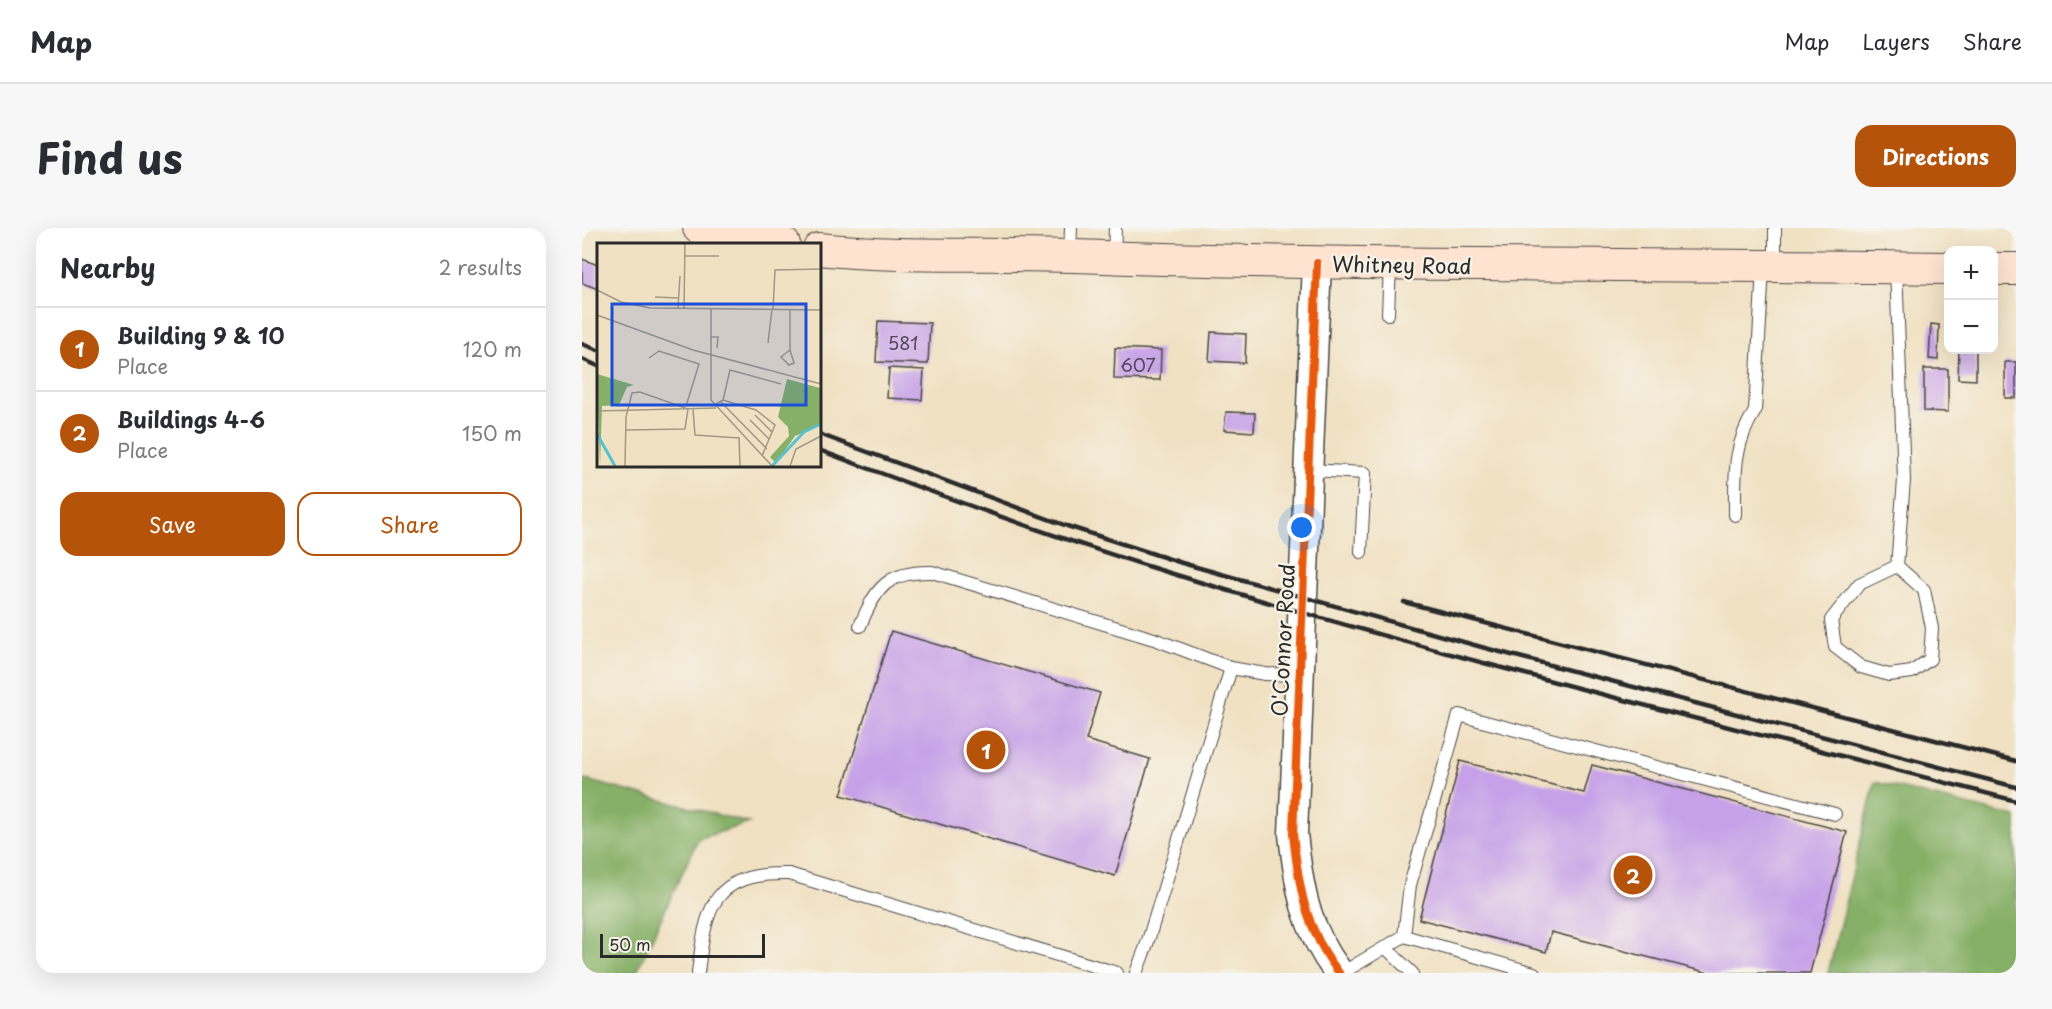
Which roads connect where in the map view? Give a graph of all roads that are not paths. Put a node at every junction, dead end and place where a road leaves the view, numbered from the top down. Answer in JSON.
{"nodes":[{"id":1,"x":699,"y":228,"type":"edge"},
{"id":2,"x":1775,"y":228,"type":"edge"},
{"id":3,"x":1070,"y":242,"type":"edge"},
{"id":4,"x":779,"y":243,"type":"edge"},
{"id":5,"x":1114,"y":243,"type":"edge"},
{"id":6,"x":820,"y":249,"type":"edge"},
{"id":7,"x":1317,"y":263,"type":"junction"},
{"id":8,"x":1390,"y":264,"type":"junction"},
{"id":9,"x":1769,"y":266,"type":"junction"},
{"id":10,"x":1896,"y":267,"type":"junction"},
{"id":11,"x":1944,"y":268,"type":"edge"},
{"id":12,"x":1998,"y":269,"type":"edge"},
{"id":13,"x":2016,"y":269,"type":"edge"},
{"id":14,"x":1389,"y":314,"type":"dead end"},
{"id":15,"x":1308,"y":470,"type":"junction"},
{"id":16,"x":1734,"y":515,"type":"dead end"},
{"id":17,"x":1361,"y":552,"type":"dead end"},
{"id":18,"x":1897,"y":566,"type":"junction"},
{"id":19,"x":860,"y":626,"type":"dead end"},
{"id":20,"x":1231,"y":668,"type":"junction"},
{"id":21,"x":1298,"y":675,"type":"junction"},
{"id":22,"x":1835,"y":814,"type":"dead end"},
{"id":23,"x":1404,"y":936,"type":"junction"},
{"id":24,"x":1386,"y":948,"type":"junction"},
{"id":25,"x":698,"y":973,"type":"edge"},
{"id":26,"x":1117,"y":973,"type":"edge"},
{"id":27,"x":1136,"y":973,"type":"edge"},
{"id":28,"x":1341,"y":973,"type":"edge"},
{"id":29,"x":1412,"y":973,"type":"edge"},
{"id":30,"x":1534,"y":973,"type":"edge"}],
"edges":[{"from":1,"to":4,"type":"main road"},
{"from":2,"to":9,"type":"lane"},
{"from":3,"to":5,"type":"main road","name":"Whitney Road"},
{"from":3,"to":6,"type":"main road","name":"Whitney Road"},
{"from":5,"to":7,"type":"main road","name":"Whitney Road"},
{"from":7,"to":8,"type":"main road","name":"Whitney Road"},
{"from":7,"to":15,"type":"street","name":"O'Connor Road"},
{"from":8,"to":9,"type":"main road","name":"Whitney Road"},
{"from":8,"to":14,"type":"lane"},
{"from":9,"to":10,"type":"main road","name":"Whitney Road"},
{"from":9,"to":16,"type":"lane"},
{"from":10,"to":11,"type":"main road","name":"Whitney Road"},
{"from":10,"to":18,"type":"lane"},
{"from":12,"to":13,"type":"main road"},
{"from":15,"to":17,"type":"lane"},
{"from":15,"to":21,"type":"street","name":"O'Connor Road"},
{"from":18,"to":18,"type":"lane"},
{"from":19,"to":20,"type":"lane"},
{"from":20,"to":21,"type":"lane"},
{"from":20,"to":27,"type":"lane"},
{"from":21,"to":28,"type":"street","name":"O'Connor Road"},
{"from":22,"to":23,"type":"lane"},
{"from":23,"to":24,"type":"lane"},
{"from":23,"to":30,"type":"lane"},
{"from":24,"to":28,"type":"lane"},
{"from":24,"to":29,"type":"lane"},
{"from":25,"to":26,"type":"lane"}]}
